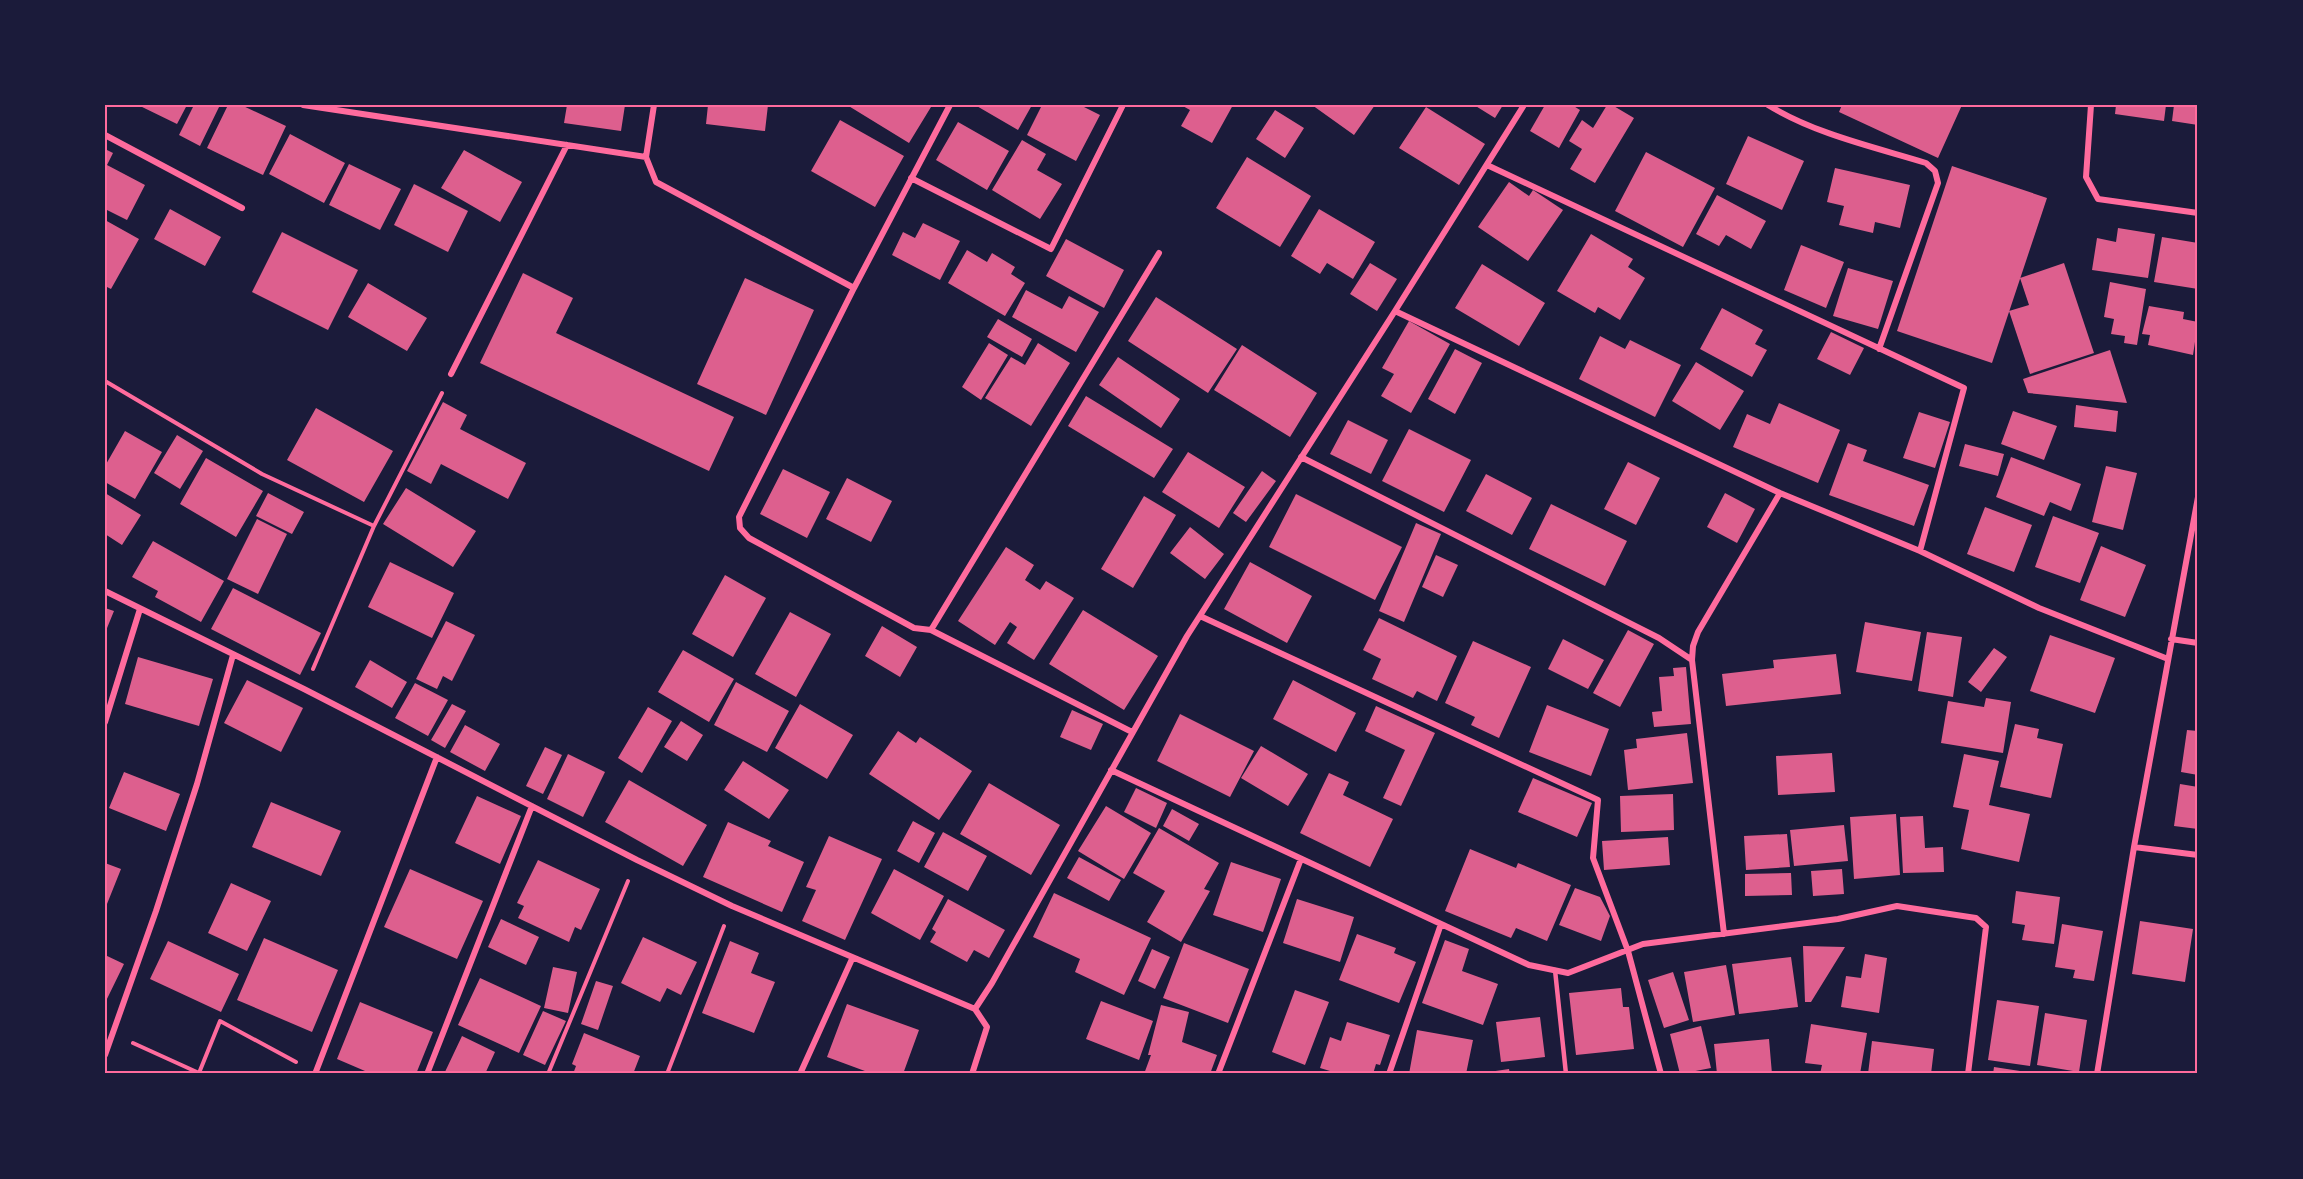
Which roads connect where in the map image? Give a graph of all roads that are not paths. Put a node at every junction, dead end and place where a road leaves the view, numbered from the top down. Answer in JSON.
{"nodes":[{"id":1,"x":303,"y":105,"type":"edge"},
{"id":2,"x":654,"y":105,"type":"edge"},
{"id":3,"x":950,"y":105,"type":"edge"},
{"id":4,"x":1123,"y":105,"type":"edge"},
{"id":5,"x":1524,"y":105,"type":"edge"},
{"id":6,"x":1768,"y":105,"type":"edge"},
{"id":7,"x":2091,"y":105,"type":"edge"},
{"id":8,"x":105,"y":135,"type":"edge"},
{"id":9,"x":567,"y":145,"type":"junction"},
{"id":10,"x":646,"y":157,"type":"junction"},
{"id":11,"x":1487,"y":165,"type":"junction"},
{"id":12,"x":911,"y":178,"type":"junction"},
{"id":13,"x":242,"y":208,"type":"dead end"},
{"id":14,"x":2198,"y":213,"type":"edge"},
{"id":15,"x":1160,"y":253,"type":"dead end"},
{"id":16,"x":854,"y":288,"type":"junction"},
{"id":17,"x":1395,"y":311,"type":"junction"},
{"id":18,"x":1879,"y":349,"type":"junction"},
{"id":19,"x":451,"y":375,"type":"road end"},
{"id":20,"x":1301,"y":457,"type":"junction"},
{"id":21,"x":1780,"y":493,"type":"junction"},
{"id":22,"x":2198,"y":497,"type":"edge"},
{"id":23,"x":1920,"y":551,"type":"junction"},
{"id":24,"x":105,"y":591,"type":"edge"},
{"id":25,"x":140,"y":609,"type":"junction"},
{"id":26,"x":1200,"y":616,"type":"junction"},
{"id":27,"x":931,"y":630,"type":"junction"},
{"id":28,"x":2171,"y":639,"type":"junction"},
{"id":29,"x":2198,"y":643,"type":"edge"},
{"id":30,"x":233,"y":654,"type":"junction"},
{"id":31,"x":2168,"y":659,"type":"junction"},
{"id":32,"x":1692,"y":660,"type":"junction"},
{"id":33,"x":105,"y":722,"type":"edge"},
{"id":34,"x":1132,"y":732,"type":"junction"},
{"id":35,"x":437,"y":757,"type":"junction"},
{"id":36,"x":1111,"y":770,"type":"junction"},
{"id":37,"x":532,"y":806,"type":"junction"},
{"id":38,"x":2134,"y":847,"type":"junction"},
{"id":39,"x":2198,"y":855,"type":"edge"},
{"id":40,"x":1300,"y":859,"type":"junction"},
{"id":41,"x":1441,"y":924,"type":"junction"},
{"id":42,"x":1724,"y":933,"type":"junction"},
{"id":43,"x":1628,"y":951,"type":"junction"},
{"id":44,"x":852,"y":959,"type":"junction"},
{"id":45,"x":1555,"y":970,"type":"junction"},
{"id":46,"x":975,"y":1009,"type":"junction"},
{"id":47,"x":105,"y":1055,"type":"edge"},
{"id":48,"x":317,"y":1073,"type":"edge"},
{"id":49,"x":427,"y":1074,"type":"edge"},
{"id":50,"x":801,"y":1074,"type":"edge"},
{"id":51,"x":972,"y":1074,"type":"edge"},
{"id":52,"x":1218,"y":1074,"type":"edge"},
{"id":53,"x":1389,"y":1074,"type":"edge"},
{"id":54,"x":1566,"y":1074,"type":"edge"},
{"id":55,"x":1661,"y":1074,"type":"edge"},
{"id":56,"x":1968,"y":1074,"type":"edge"},
{"id":57,"x":2097,"y":1074,"type":"edge"}],
"edges":[{"from":1,"to":9,"type":"street"},
{"from":2,"to":10,"type":"street"},
{"from":3,"to":12,"type":"street"},
{"from":4,"to":12,"type":"street"},
{"from":5,"to":11,"type":"street"},
{"from":6,"to":18,"type":"street"},
{"from":7,"to":14,"type":"street"},
{"from":8,"to":13,"type":"street"},
{"from":9,"to":10,"type":"street"},
{"from":9,"to":19,"type":"street"},
{"from":10,"to":16,"type":"street"},
{"from":11,"to":17,"type":"street"},
{"from":11,"to":18,"type":"street"},
{"from":12,"to":16,"type":"street"},
{"from":15,"to":27,"type":"street"},
{"from":16,"to":27,"type":"street"},
{"from":17,"to":20,"type":"street"},
{"from":17,"to":21,"type":"street"},
{"from":18,"to":23,"type":"street"},
{"from":20,"to":26,"type":"street"},
{"from":20,"to":32,"type":"street"},
{"from":21,"to":23,"type":"street"},
{"from":21,"to":32,"type":"street"},
{"from":22,"to":28,"type":"street"},
{"from":23,"to":31,"type":"street"},
{"from":24,"to":25,"type":"street"},
{"from":25,"to":30,"type":"street"},
{"from":25,"to":33,"type":"street"},
{"from":26,"to":34,"type":"street"},
{"from":26,"to":43,"type":"street"},
{"from":27,"to":34,"type":"street"},
{"from":28,"to":29,"type":"street"},
{"from":28,"to":31,"type":"street"},
{"from":30,"to":35,"type":"street"},
{"from":30,"to":47,"type":"street"},
{"from":31,"to":38,"type":"street"},
{"from":32,"to":42,"type":"street"},
{"from":34,"to":36,"type":"street"},
{"from":35,"to":37,"type":"street"},
{"from":35,"to":48,"type":"street"},
{"from":36,"to":40,"type":"street"},
{"from":36,"to":46,"type":"street"},
{"from":37,"to":44,"type":"street"},
{"from":37,"to":49,"type":"street"},
{"from":38,"to":39,"type":"street"},
{"from":38,"to":57,"type":"street"},
{"from":40,"to":41,"type":"street"},
{"from":40,"to":52,"type":"street"},
{"from":41,"to":45,"type":"street"},
{"from":41,"to":53,"type":"street"},
{"from":42,"to":43,"type":"street"},
{"from":42,"to":56,"type":"street"},
{"from":43,"to":45,"type":"street"},
{"from":43,"to":55,"type":"street"},
{"from":44,"to":46,"type":"street"},
{"from":44,"to":50,"type":"street"},
{"from":45,"to":54,"type":"lane"},
{"from":46,"to":51,"type":"street"}]}
